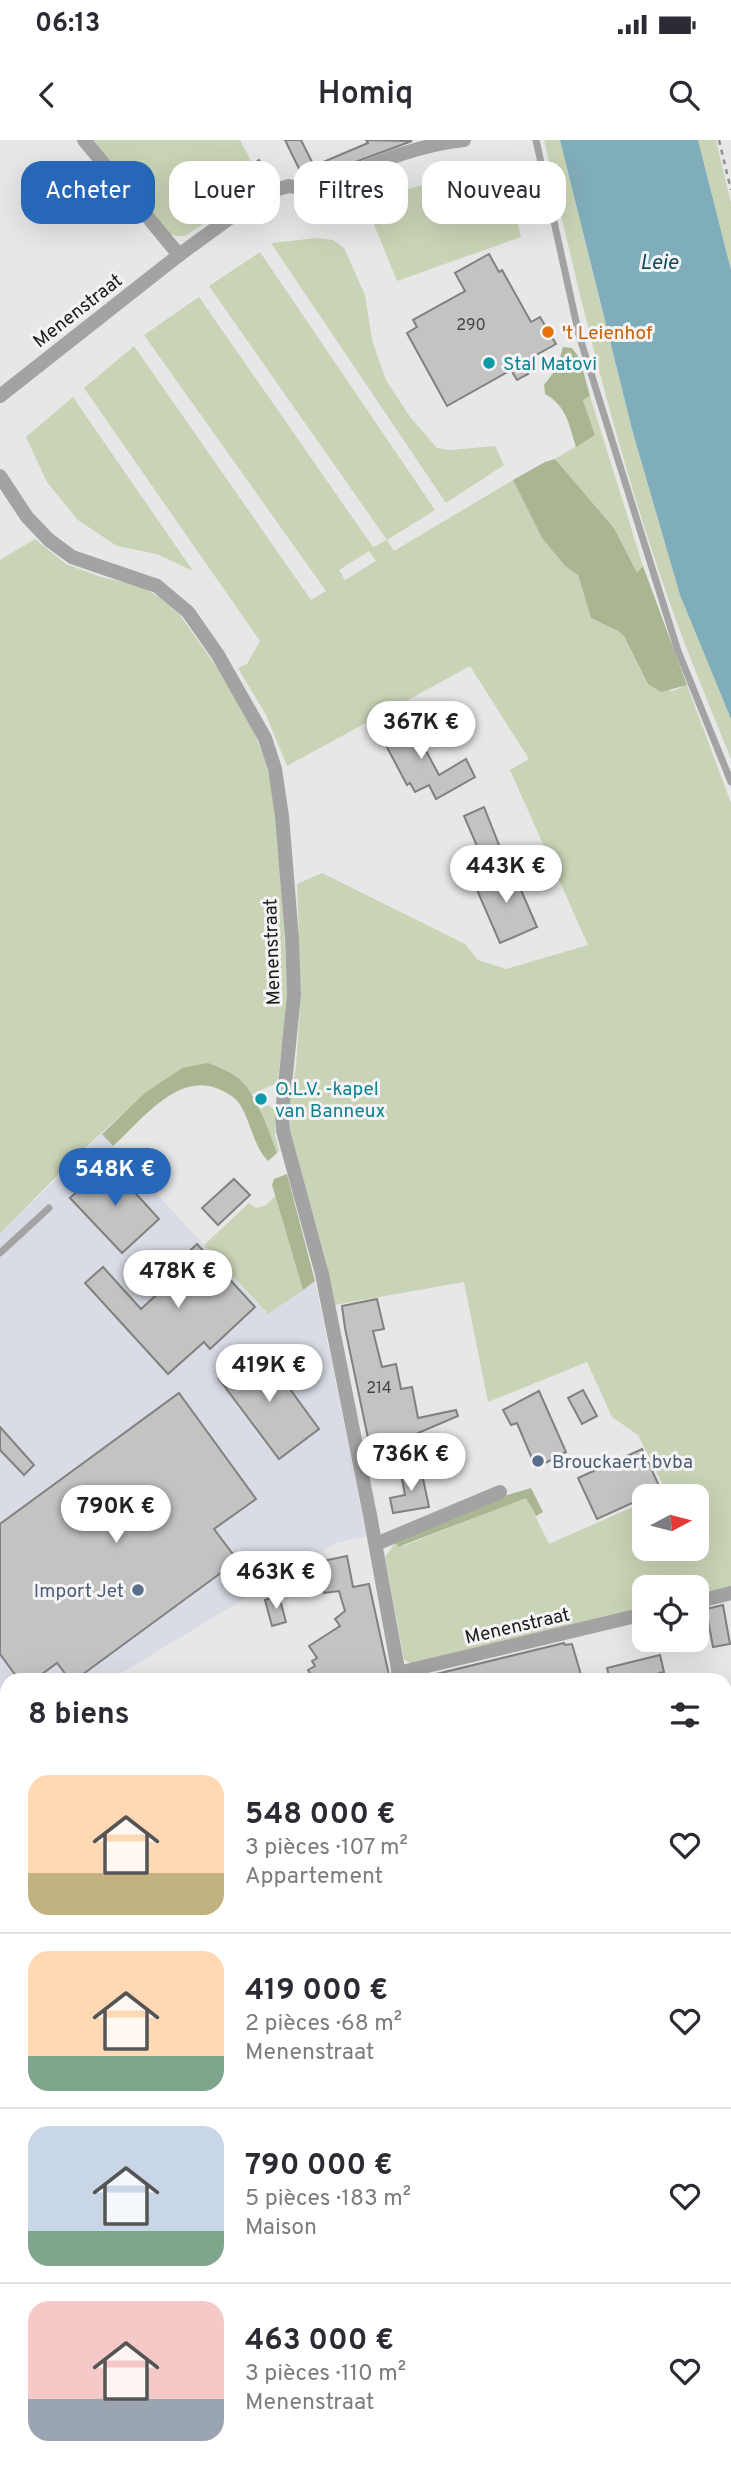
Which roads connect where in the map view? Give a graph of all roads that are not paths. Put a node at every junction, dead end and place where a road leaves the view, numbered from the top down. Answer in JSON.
{"nodes":[{"id":1,"x":84,"y":140,"type":"edge"},
{"id":2,"x":464,"y":140,"type":"edge"},
{"id":3,"x":536,"y":140,"type":"edge"},
{"id":4,"x":179,"y":255,"type":"junction"},
{"id":5,"x":0,"y":396,"type":"edge"},
{"id":6,"x":0,"y":476,"type":"edge"},
{"id":7,"x":731,"y":782,"type":"edge"},
{"id":8,"x":49,"y":1208,"type":"dead end"},
{"id":9,"x":0,"y":1253,"type":"edge"},
{"id":10,"x":500,"y":1492,"type":"dead end"},
{"id":11,"x":376,"y":1544,"type":"junction"},
{"id":12,"x":731,"y":1594,"type":"edge"},
{"id":13,"x":709,"y":1599,"type":"edge"},
{"id":14,"x":632,"y":1617,"type":"edge"},
{"id":15,"x":398,"y":1673,"type":"edge"},
{"id":16,"x":411,"y":1673,"type":"edge"}],
"edges":[{"from":1,"to":4,"type":"street"},
{"from":2,"to":4,"type":"street","name":"Menenstraat"},
{"from":3,"to":7,"type":"lane"},
{"from":4,"to":5,"type":"street","name":"Menenstraat"},
{"from":6,"to":11,"type":"street","name":"Menenstraat"},
{"from":8,"to":9,"type":"lane"},
{"from":10,"to":11,"type":"street"},
{"from":11,"to":15,"type":"street","name":"Menenstraat"},
{"from":12,"to":13,"type":"street"},
{"from":14,"to":16,"type":"street","name":"Menenstraat"}]}
